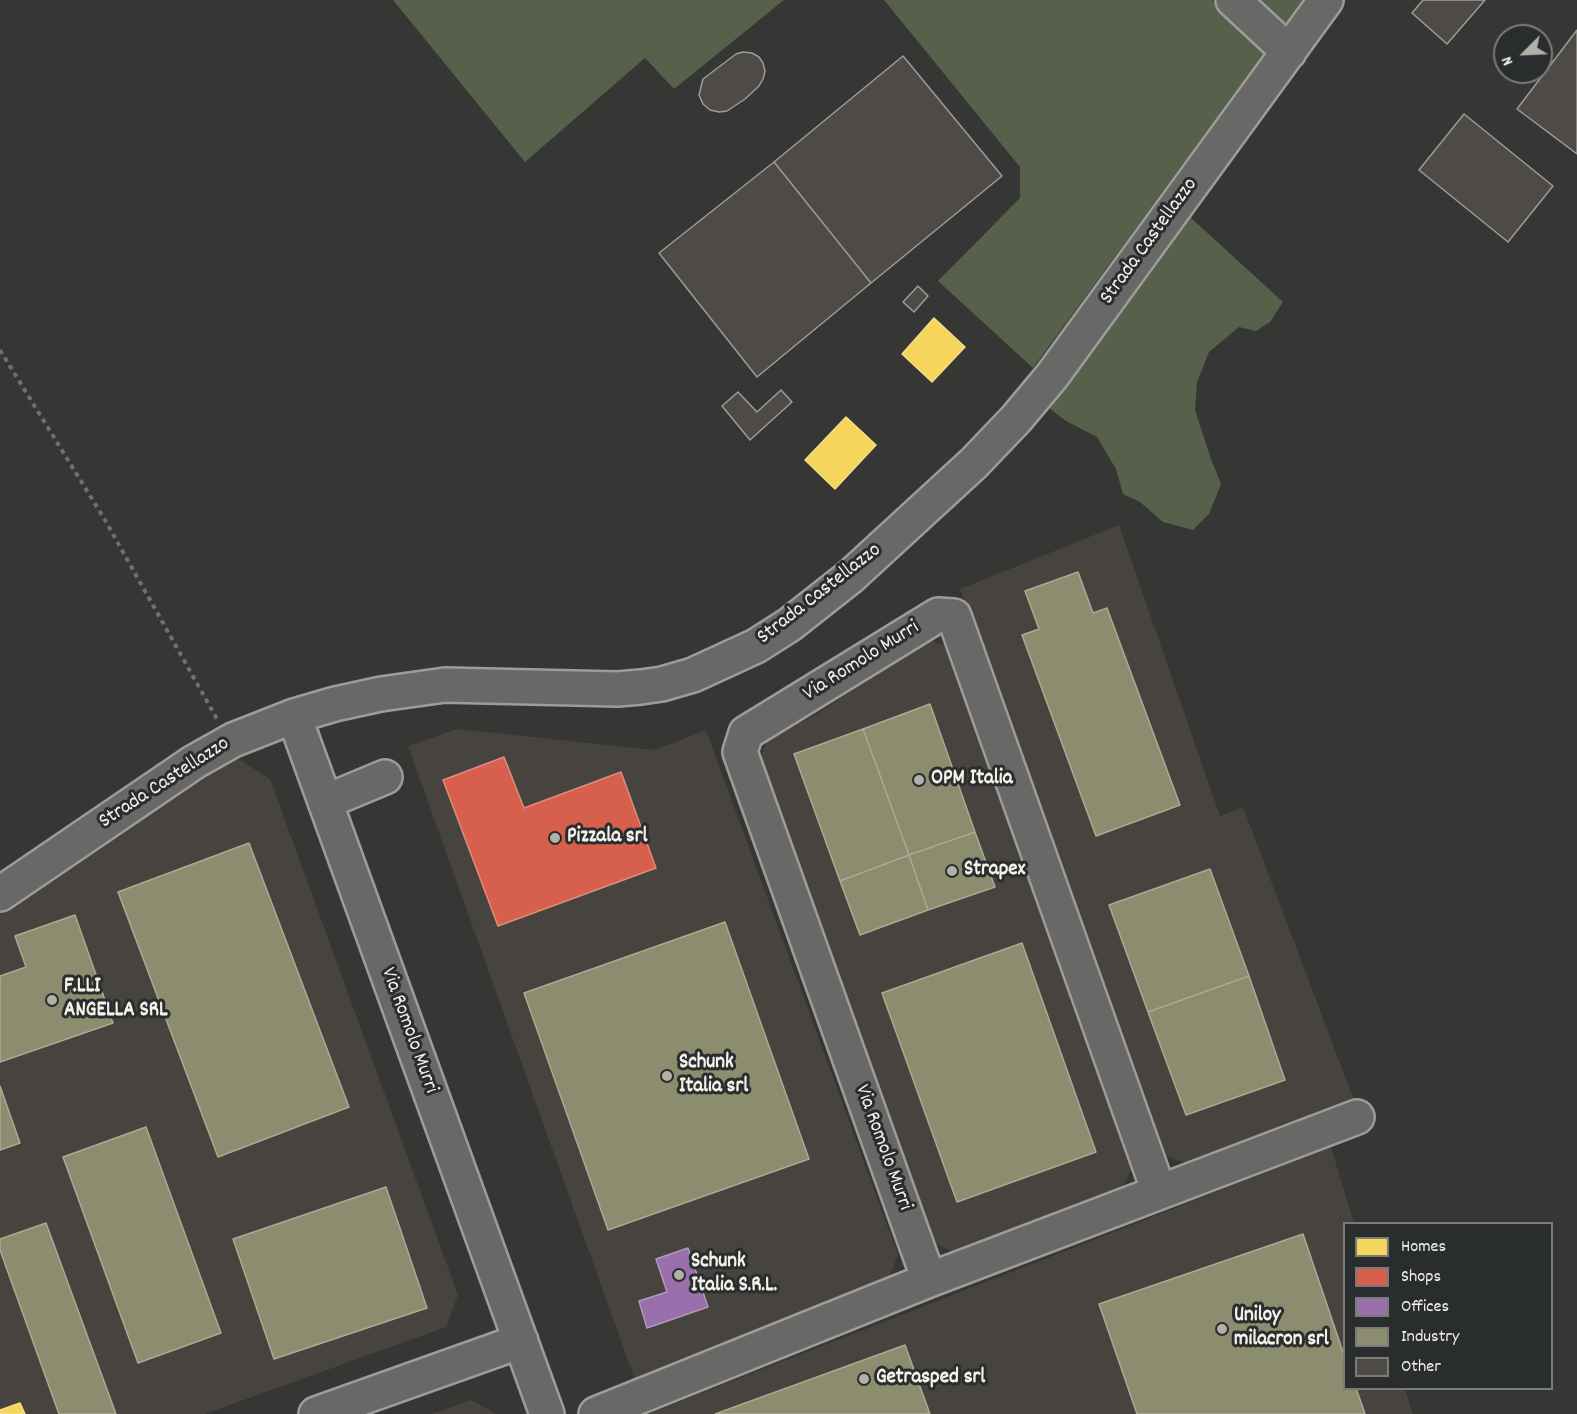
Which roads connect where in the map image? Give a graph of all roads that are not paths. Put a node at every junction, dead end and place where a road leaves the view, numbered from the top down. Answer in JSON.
{"nodes":[{"id":1,"x":1233,"y":0,"type":"edge"},
{"id":2,"x":1326,"y":0,"type":"edge"},
{"id":3,"x":1288,"y":52,"type":"junction"},
{"id":4,"x":294,"y":716,"type":"junction"},
{"id":5,"x":385,"y":777,"type":"dead end"},
{"id":6,"x":325,"y":802,"type":"junction"},
{"id":7,"x":0,"y":894,"type":"edge"},
{"id":8,"x":1357,"y":1117,"type":"dead end"},
{"id":9,"x":1159,"y":1192,"type":"junction"},
{"id":10,"x":929,"y":1280,"type":"junction"},
{"id":11,"x":521,"y":1341,"type":"junction"},
{"id":12,"x":316,"y":1414,"type":"edge"},
{"id":13,"x":547,"y":1414,"type":"edge"},
{"id":14,"x":596,"y":1414,"type":"edge"}],
"edges":[{"from":1,"to":3,"type":"street"},
{"from":2,"to":3,"type":"street","name":"Strada Castellazzo"},
{"from":3,"to":4,"type":"street","name":"Strada Castellazzo"},
{"from":4,"to":6,"type":"street","name":"Via Romolo Murri"},
{"from":4,"to":7,"type":"street","name":"Strada Castellazzo"},
{"from":5,"to":6,"type":"street"},
{"from":6,"to":11,"type":"street","name":"Via Romolo Murri"},
{"from":8,"to":9,"type":"street"},
{"from":9,"to":10,"type":"street"},
{"from":9,"to":10,"type":"street","name":"Via Romolo Murri"},
{"from":10,"to":14,"type":"street"},
{"from":11,"to":12,"type":"street"},
{"from":11,"to":13,"type":"street","name":"Via Romolo Murri"}]}
